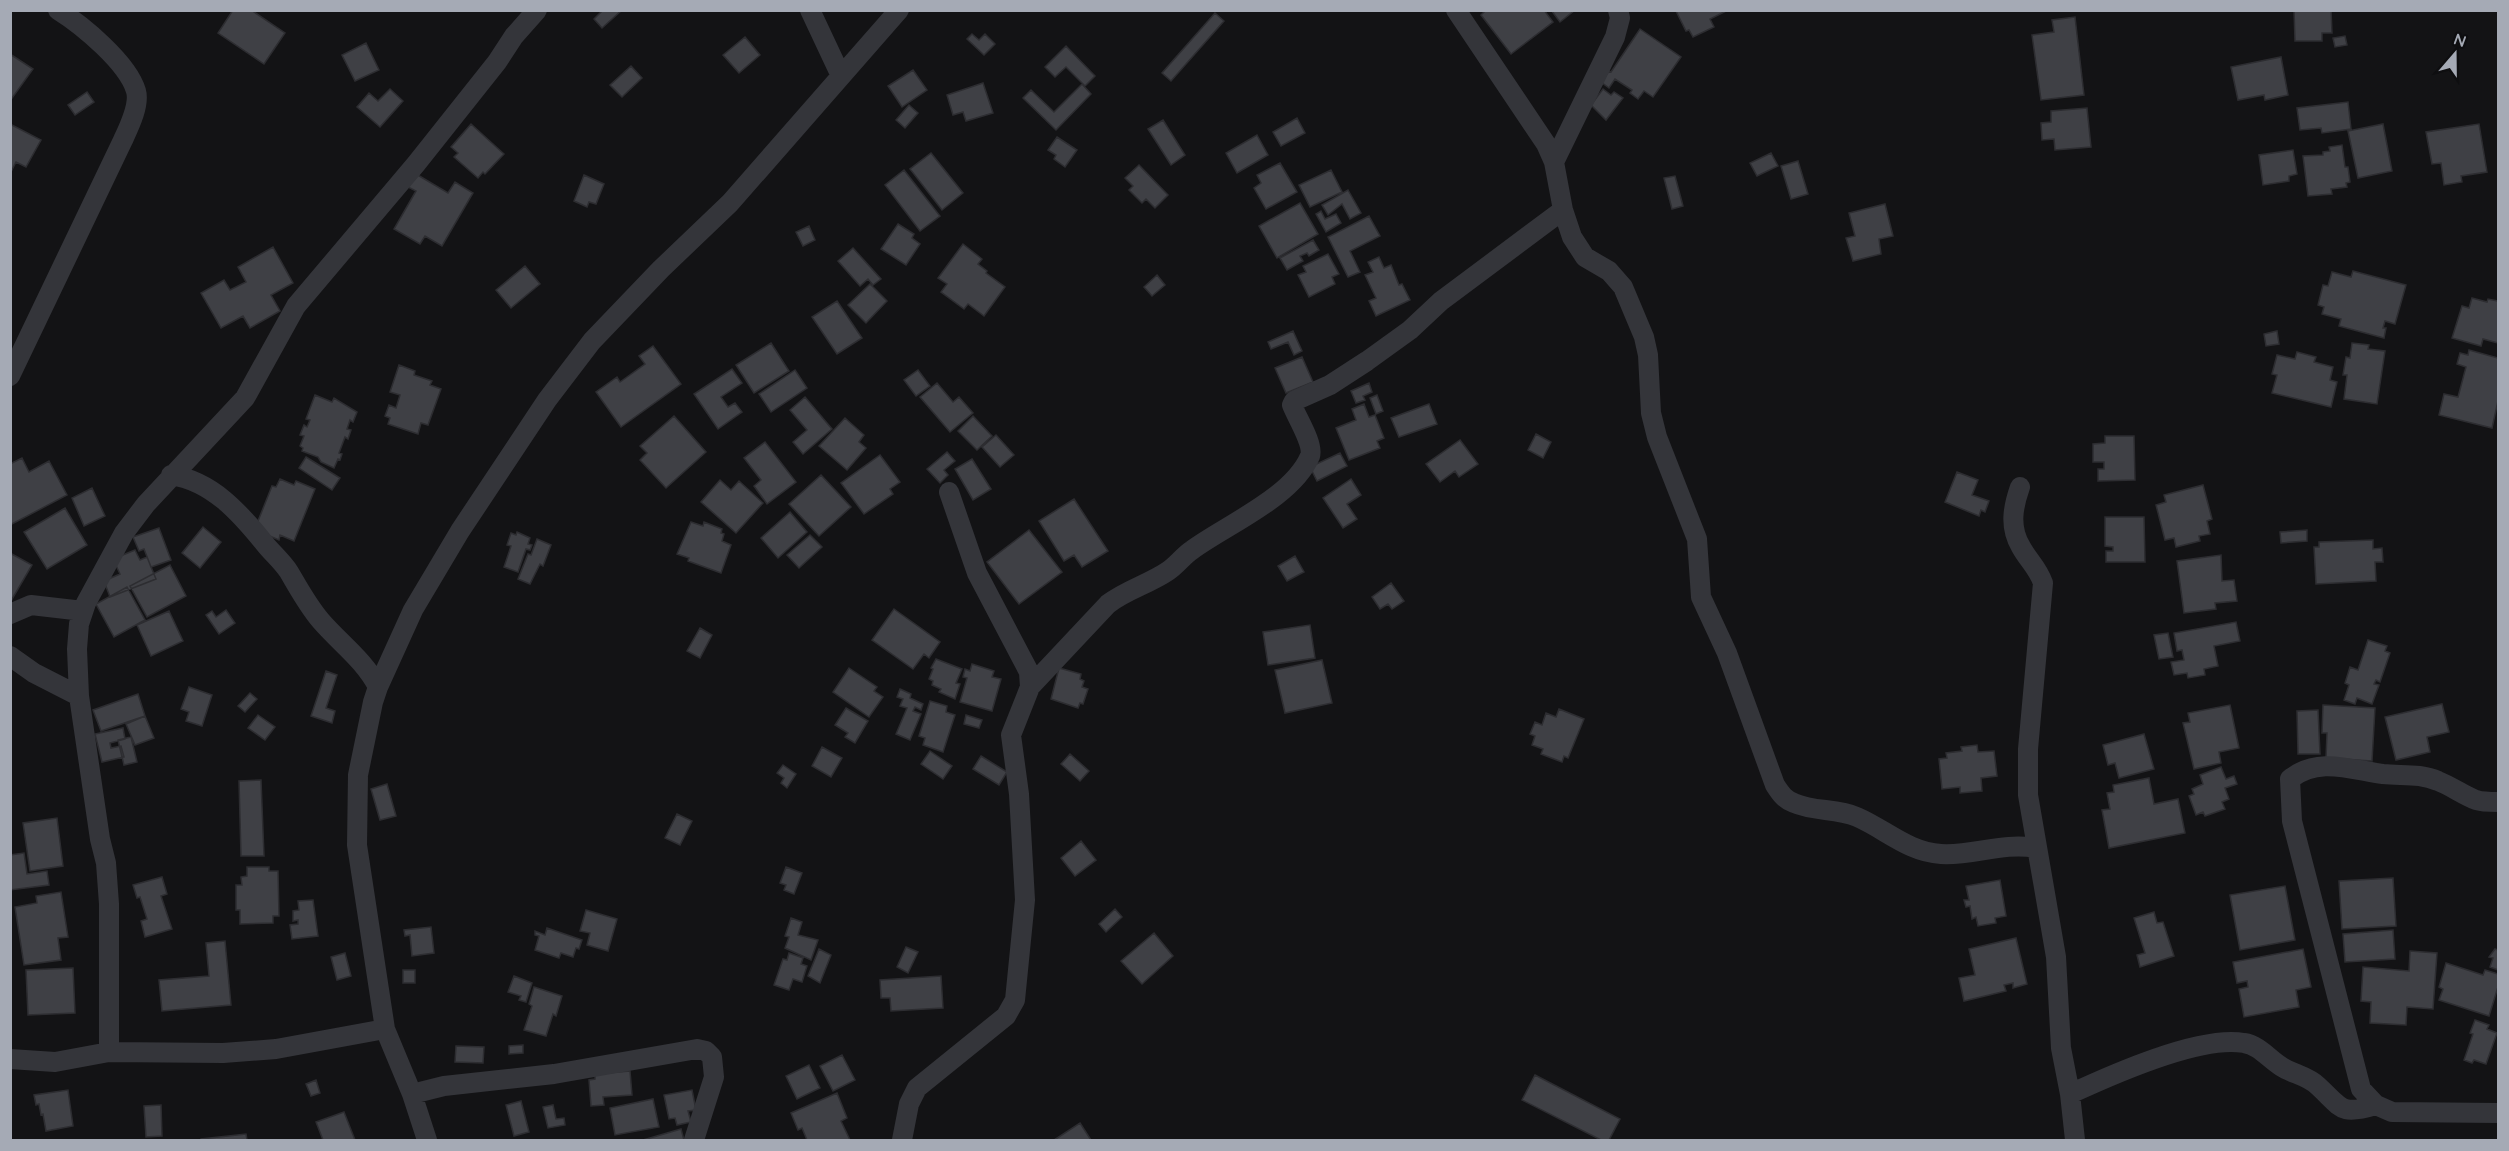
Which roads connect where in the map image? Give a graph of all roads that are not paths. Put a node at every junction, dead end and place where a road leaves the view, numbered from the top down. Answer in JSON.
{"nodes":[{"id":1,"x":58,"y":10,"type":"edge"},
{"id":2,"x":537,"y":10,"type":"edge"},
{"id":3,"x":810,"y":10,"type":"edge"},
{"id":4,"x":899,"y":10,"type":"edge"},
{"id":5,"x":1456,"y":10,"type":"edge"},
{"id":6,"x":1618,"y":10,"type":"edge"},
{"id":7,"x":841,"y":76,"type":"junction"},
{"id":8,"x":1554,"y":162,"type":"junction"},
{"id":9,"x":1563,"y":210,"type":"junction"},
{"id":10,"x":10,"y":376,"type":"edge"},
{"id":11,"x":171,"y":475,"type":"junction"},
{"id":12,"x":2020,"y":487,"type":"dead end"},
{"id":13,"x":949,"y":492,"type":"dead end"},
{"id":14,"x":83,"y":611,"type":"junction"},
{"id":15,"x":10,"y":615,"type":"edge"},
{"id":16,"x":10,"y":656,"type":"edge"},
{"id":17,"x":378,"y":687,"type":"junction"},
{"id":18,"x":1030,"y":687,"type":"junction"},
{"id":19,"x":79,"y":696,"type":"junction"},
{"id":20,"x":2499,"y":802,"type":"edge"},
{"id":21,"x":2037,"y":848,"type":"junction"},
{"id":22,"x":385,"y":1029,"type":"junction"},
{"id":23,"x":109,"y":1052,"type":"junction"},
{"id":24,"x":10,"y":1059,"type":"edge"},
{"id":25,"x":412,"y":1094,"type":"junction"},
{"id":26,"x":2070,"y":1094,"type":"junction"},
{"id":27,"x":2376,"y":1105,"type":"junction"},
{"id":28,"x":2499,"y":1113,"type":"edge"},
{"id":29,"x":427,"y":1140,"type":"edge"},
{"id":30,"x":694,"y":1140,"type":"edge"},
{"id":31,"x":902,"y":1140,"type":"edge"},
{"id":32,"x":2074,"y":1140,"type":"edge"}],
"edges":[{"from":1,"to":10,"type":"street"},
{"from":2,"to":11,"type":"street"},
{"from":3,"to":7,"type":"street"},
{"from":4,"to":7,"type":"street"},
{"from":5,"to":8,"type":"street"},
{"from":6,"to":8,"type":"street"},
{"from":7,"to":17,"type":"street"},
{"from":8,"to":9,"type":"street"},
{"from":9,"to":18,"type":"street"},
{"from":9,"to":21,"type":"street"},
{"from":11,"to":14,"type":"street"},
{"from":11,"to":17,"type":"street"},
{"from":12,"to":21,"type":"street"},
{"from":13,"to":18,"type":"street"},
{"from":14,"to":15,"type":"street"},
{"from":14,"to":19,"type":"street"},
{"from":16,"to":19,"type":"street"},
{"from":17,"to":22,"type":"street"},
{"from":18,"to":31,"type":"street"},
{"from":19,"to":23,"type":"street"},
{"from":20,"to":27,"type":"street"},
{"from":21,"to":26,"type":"street"},
{"from":22,"to":23,"type":"street"},
{"from":22,"to":25,"type":"street"},
{"from":23,"to":24,"type":"street"},
{"from":25,"to":29,"type":"street"},
{"from":25,"to":30,"type":"street"},
{"from":26,"to":27,"type":"street"},
{"from":26,"to":32,"type":"street"},
{"from":27,"to":28,"type":"street"}]}
